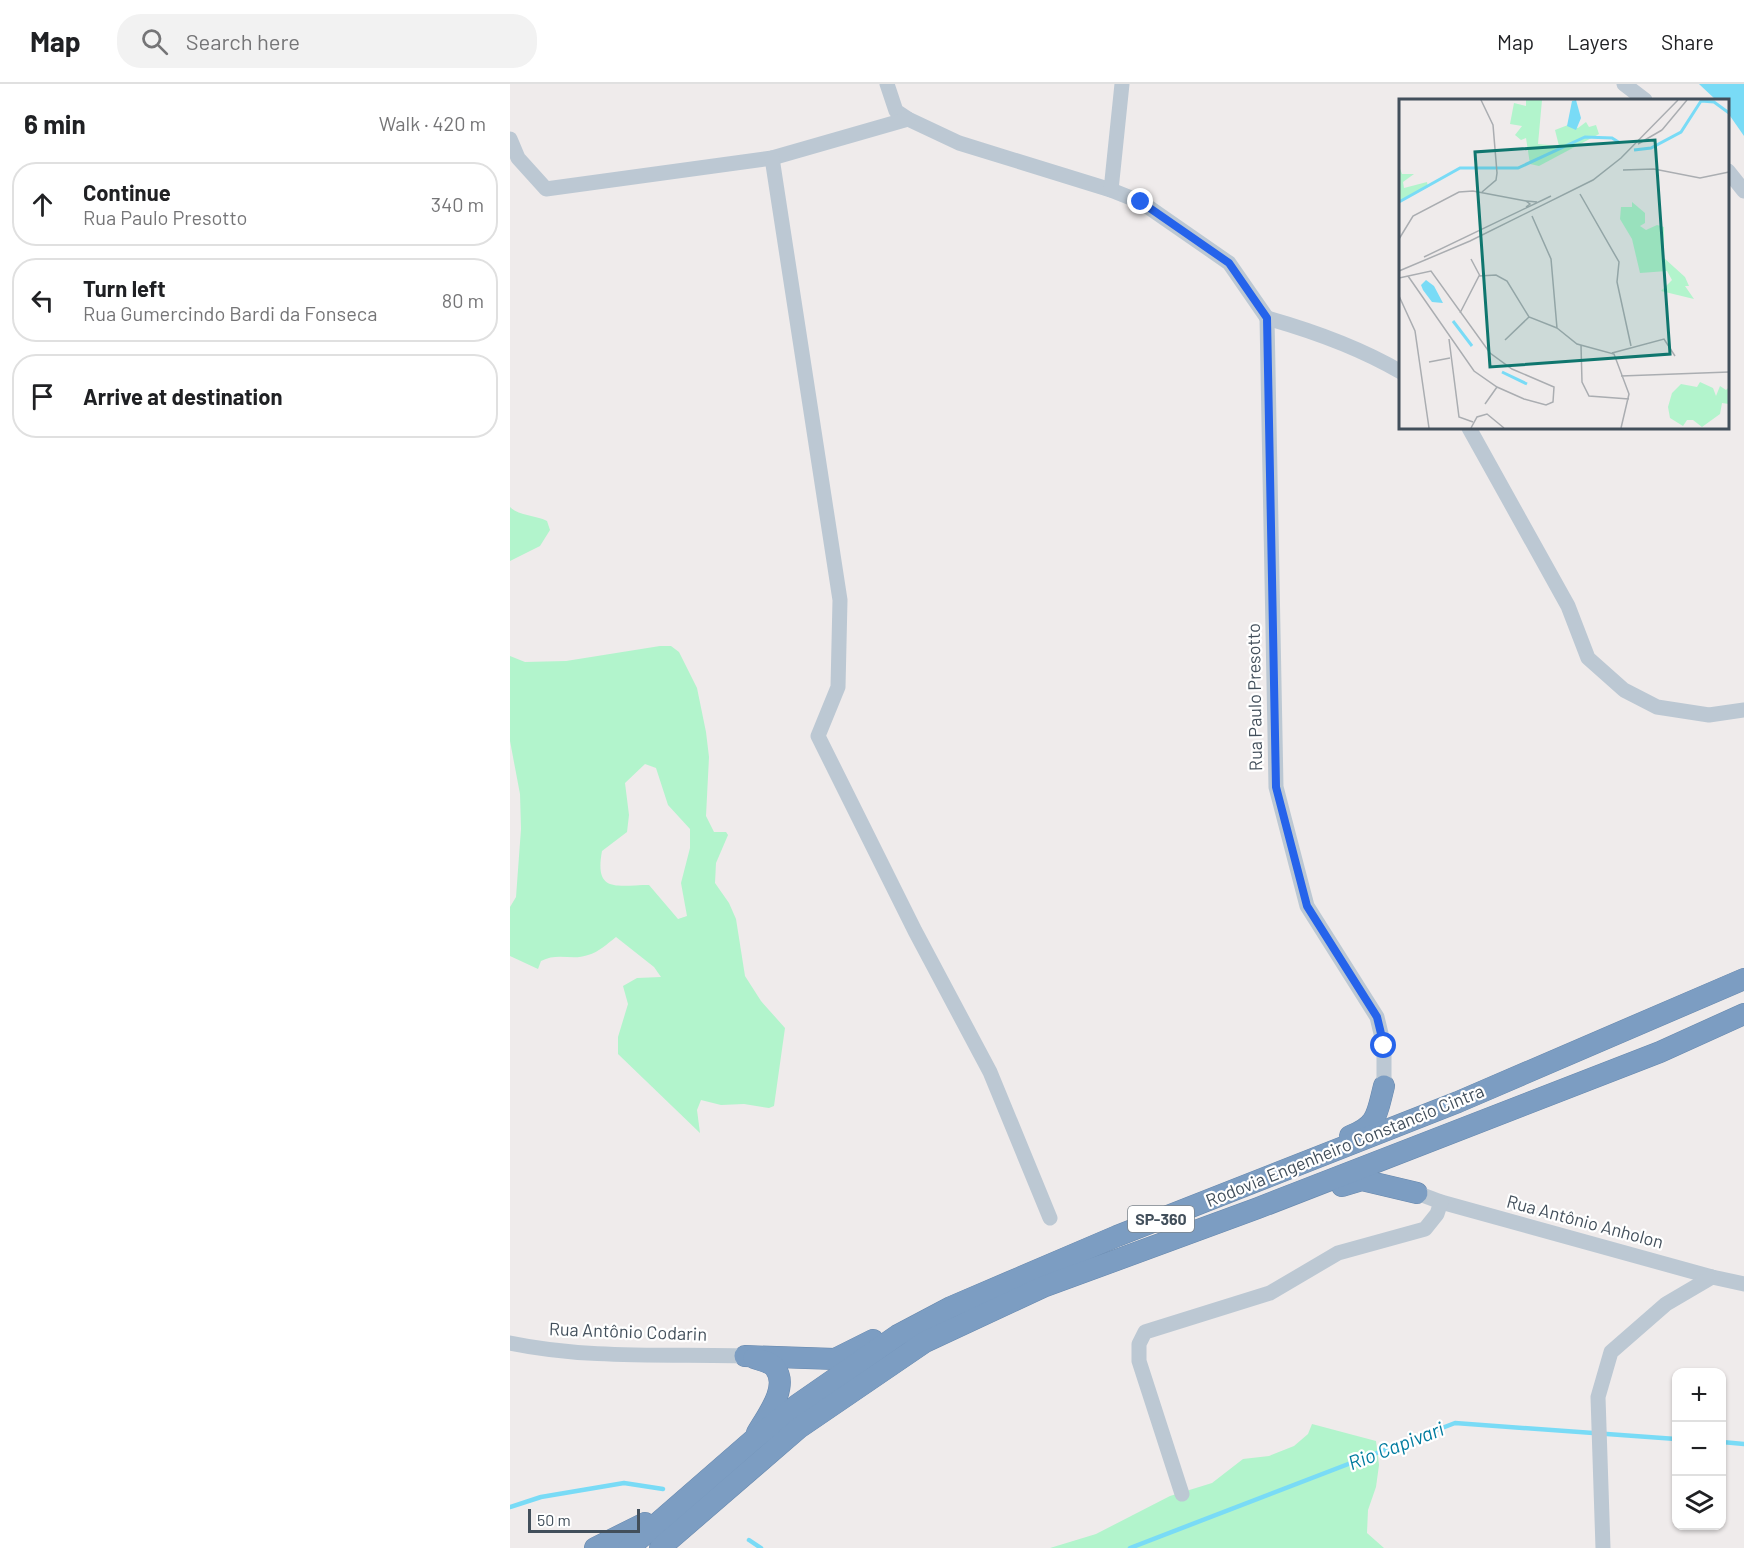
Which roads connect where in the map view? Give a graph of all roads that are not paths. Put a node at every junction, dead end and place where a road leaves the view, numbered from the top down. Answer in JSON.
{"nodes":[{"id":1,"x":887,"y":84,"type":"edge"},
{"id":2,"x":1122,"y":84,"type":"edge"},
{"id":3,"x":1624,"y":84,"type":"edge"},
{"id":4,"x":1644,"y":99,"type":"edge"},
{"id":5,"x":908,"y":119,"type":"junction"},
{"id":6,"x":510,"y":139,"type":"edge"},
{"id":7,"x":772,"y":158,"type":"junction"},
{"id":8,"x":1729,"y":172,"type":"edge"},
{"id":9,"x":1111,"y":190,"type":"junction"},
{"id":10,"x":1744,"y":191,"type":"edge"},
{"id":11,"x":1267,"y":318,"type":"junction"},
{"id":12,"x":1399,"y":371,"type":"edge"},
{"id":13,"x":1469,"y":429,"type":"edge"},
{"id":14,"x":1744,"y":710,"type":"edge"},
{"id":15,"x":1744,"y":979,"type":"edge"},
{"id":16,"x":1744,"y":1014,"type":"edge"},
{"id":17,"x":1384,"y":1086,"type":"junction"},
{"id":18,"x":1458,"y":1102,"type":"junction"},
{"id":19,"x":1467,"y":1127,"type":"junction"},
{"id":20,"x":1272,"y":1177,"type":"junction"},
{"id":21,"x":1417,"y":1193,"type":"junction"},
{"id":22,"x":1441,"y":1202,"type":"junction"},
{"id":23,"x":1258,"y":1209,"type":"junction"},
{"id":24,"x":1050,"y":1218,"type":"dead end"},
{"id":25,"x":1712,"y":1277,"type":"junction"},
{"id":26,"x":1744,"y":1284,"type":"edge"},
{"id":27,"x":951,"y":1307,"type":"junction"},
{"id":28,"x":510,"y":1343,"type":"edge"},
{"id":29,"x":745,"y":1356,"type":"junction"},
{"id":30,"x":753,"y":1440,"type":"junction"},
{"id":31,"x":1182,"y":1494,"type":"dead end"},
{"id":32,"x":682,"y":1502,"type":"junction"},
{"id":33,"x":595,"y":1548,"type":"edge"},
{"id":34,"x":630,"y":1548,"type":"edge"},
{"id":35,"x":660,"y":1548,"type":"edge"},
{"id":36,"x":1603,"y":1548,"type":"edge"}],
"edges":[{"from":1,"to":5,"type":"street"},
{"from":2,"to":9,"type":"street"},
{"from":3,"to":4,"type":"street"},
{"from":5,"to":7,"type":"street"},
{"from":5,"to":9,"type":"street"},
{"from":6,"to":7,"type":"street"},
{"from":7,"to":24,"type":"street"},
{"from":8,"to":10,"type":"street"},
{"from":9,"to":11,"type":"street"},
{"from":11,"to":12,"type":"street"},
{"from":11,"to":17,"type":"street","name":"Rua Paulo Presotto"},
{"from":13,"to":14,"type":"street"},
{"from":15,"to":18,"type":"highway","name":"Rodovia Engenheiro Constancio Cintra","number":"SP-360"},
{"from":16,"to":19,"type":"highway","name":"Rodovia Engenheiro Constancio Cintra","number":"SP-360"},
{"from":17,"to":18,"type":"highway"},
{"from":17,"to":20,"type":"highway"},
{"from":18,"to":20,"type":"highway","name":"Rodovia Engenheiro Constancio Cintra","number":"SP-360"},
{"from":19,"to":21,"type":"highway"},
{"from":19,"to":23,"type":"highway","name":"Rodovia Engenheiro Constancio Cintra","number":"SP-360"},
{"from":20,"to":27,"type":"highway","name":"Rodovia Engenheiro Constancio Cintra","number":"SP-360"},
{"from":21,"to":22,"type":"street","name":"Rua Antônio Anholon"},
{"from":21,"to":23,"type":"highway"},
{"from":22,"to":25,"type":"street","name":"Rua Antônio Anholon"},
{"from":22,"to":31,"type":"street"},
{"from":23,"to":35,"type":"highway","name":"Rodovia Engenheiro Constancio Cintra","number":"SP-360"},
{"from":25,"to":26,"type":"street","name":"Rua Antônio Anholon"},
{"from":25,"to":36,"type":"street"},
{"from":27,"to":29,"type":"highway"},
{"from":27,"to":30,"type":"highway","name":"Rodovia Engenheiro Constancio Cintra","number":"SP-360"},
{"from":28,"to":29,"type":"street","name":"Rua Antônio Codarin"},
{"from":29,"to":30,"type":"highway"},
{"from":30,"to":32,"type":"highway","name":"Rodovia Engenheiro Constancio Cintra","number":"SP-360"},
{"from":32,"to":33,"type":"highway"},
{"from":32,"to":34,"type":"highway","name":"Rodovia Engenheiro Constancio Cintra","number":"SP-360"}]}
